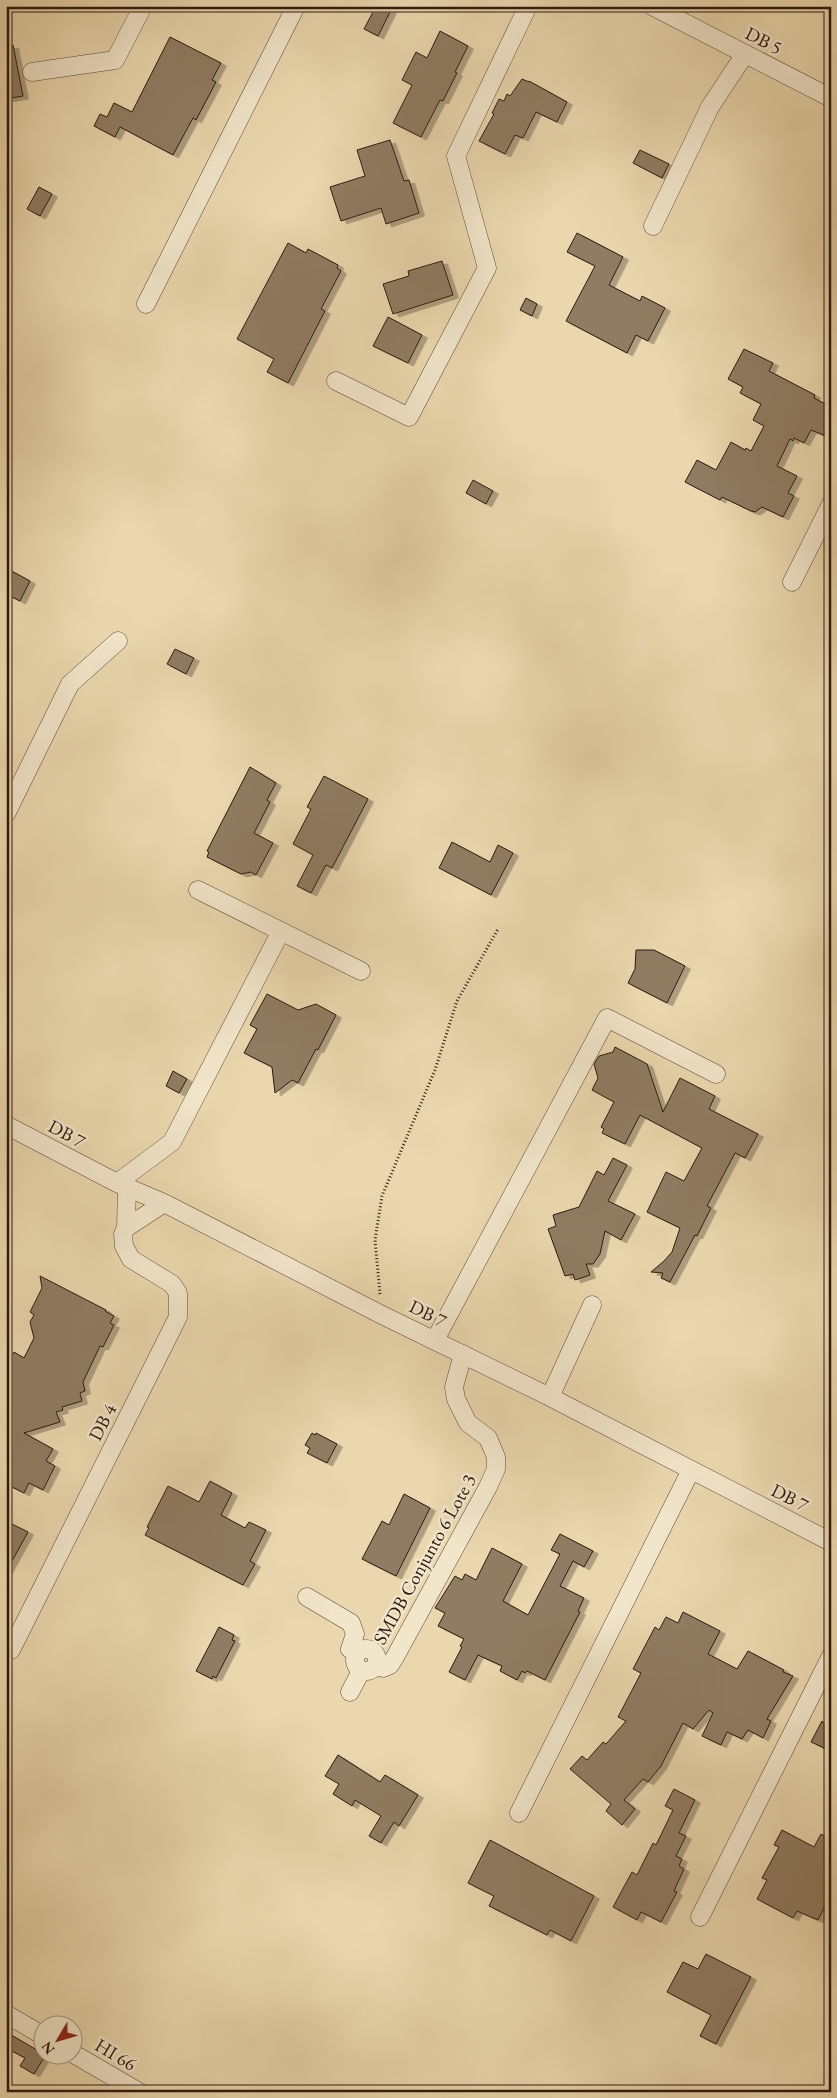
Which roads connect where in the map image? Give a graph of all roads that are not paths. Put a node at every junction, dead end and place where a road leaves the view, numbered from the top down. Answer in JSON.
{"nodes":[{"id":1,"x":143,"y":6,"type":"edge"},
{"id":2,"x":296,"y":6,"type":"edge"},
{"id":3,"x":528,"y":6,"type":"edge"},
{"id":4,"x":652,"y":6,"type":"edge"},
{"id":5,"x":745,"y":54,"type":"junction"},
{"id":6,"x":32,"y":72,"type":"dead end"},
{"id":7,"x":831,"y":98,"type":"edge"},
{"id":8,"x":653,"y":226,"type":"dead end"},
{"id":9,"x":146,"y":304,"type":"dead end"},
{"id":10,"x":336,"y":381,"type":"dead end"},
{"id":11,"x":831,"y":504,"type":"edge"},
{"id":12,"x":792,"y":582,"type":"dead end"},
{"id":13,"x":118,"y":641,"type":"dead end"},
{"id":14,"x":6,"y":814,"type":"edge"},
{"id":15,"x":198,"y":890,"type":"dead end"},
{"id":16,"x":281,"y":931,"type":"junction"},
{"id":17,"x":361,"y":971,"type":"dead end"},
{"id":18,"x":716,"y":1074,"type":"dead end"},
{"id":19,"x":6,"y":1125,"type":"edge"},
{"id":20,"x":122,"y":1184,"type":"junction"},
{"id":21,"x":164,"y":1204,"type":"junction"},
{"id":22,"x":126,"y":1228,"type":"junction"},
{"id":23,"x":592,"y":1305,"type":"dead end"},
{"id":24,"x":435,"y":1340,"type":"junction"},
{"id":25,"x":463,"y":1354,"type":"junction"},
{"id":26,"x":550,"y":1397,"type":"junction"},
{"id":27,"x":692,"y":1470,"type":"junction"},
{"id":28,"x":831,"y":1542,"type":"edge"},
{"id":29,"x":307,"y":1597,"type":"dead end"},
{"id":30,"x":11,"y":1650,"type":"dead end"},
{"id":31,"x":831,"y":1656,"type":"edge"},
{"id":32,"x":365,"y":1663,"type":"junction"},
{"id":33,"x":350,"y":1692,"type":"dead end"},
{"id":34,"x":519,"y":1813,"type":"dead end"},
{"id":35,"x":700,"y":1917,"type":"dead end"},
{"id":36,"x":6,"y":2014,"type":"edge"},
{"id":37,"x":32,"y":2029,"type":"edge"},
{"id":38,"x":82,"y":2059,"type":"edge"},
{"id":39,"x":139,"y":2092,"type":"edge"}],
"edges":[{"from":1,"to":6,"type":"street"},
{"from":2,"to":9,"type":"street"},
{"from":3,"to":10,"type":"street"},
{"from":4,"to":5,"type":"street","name":"DB 5"},
{"from":5,"to":7,"type":"street","name":"DB 5"},
{"from":5,"to":8,"type":"street"},
{"from":11,"to":12,"type":"street"},
{"from":13,"to":14,"type":"street"},
{"from":15,"to":16,"type":"street"},
{"from":16,"to":17,"type":"street"},
{"from":16,"to":20,"type":"street"},
{"from":18,"to":24,"type":"street"},
{"from":19,"to":20,"type":"street","name":"DB 7"},
{"from":20,"to":21,"type":"street","name":"DB 7"},
{"from":20,"to":22,"type":"street","name":"DB 4"},
{"from":21,"to":22,"type":"street"},
{"from":21,"to":24,"type":"street","name":"DB 7"},
{"from":22,"to":30,"type":"street","name":"DB 4"},
{"from":23,"to":26,"type":"street"},
{"from":24,"to":25,"type":"street","name":"DB 7"},
{"from":25,"to":26,"type":"street","name":"DB 7"},
{"from":25,"to":32,"type":"street","name":"SMDB Conjunto 6 Lote 3"},
{"from":26,"to":27,"type":"street","name":"DB 7"},
{"from":27,"to":28,"type":"street","name":"DB 7"},
{"from":27,"to":34,"type":"street"},
{"from":29,"to":32,"type":"street","name":"SMDB Conjunto 6 Lote 3"},
{"from":31,"to":35,"type":"street"},
{"from":32,"to":33,"type":"street","name":"SMDB Conjunto 6 Lote 3"},
{"from":36,"to":37,"type":"street"},
{"from":38,"to":39,"type":"street","name":"HI 66"}]}
